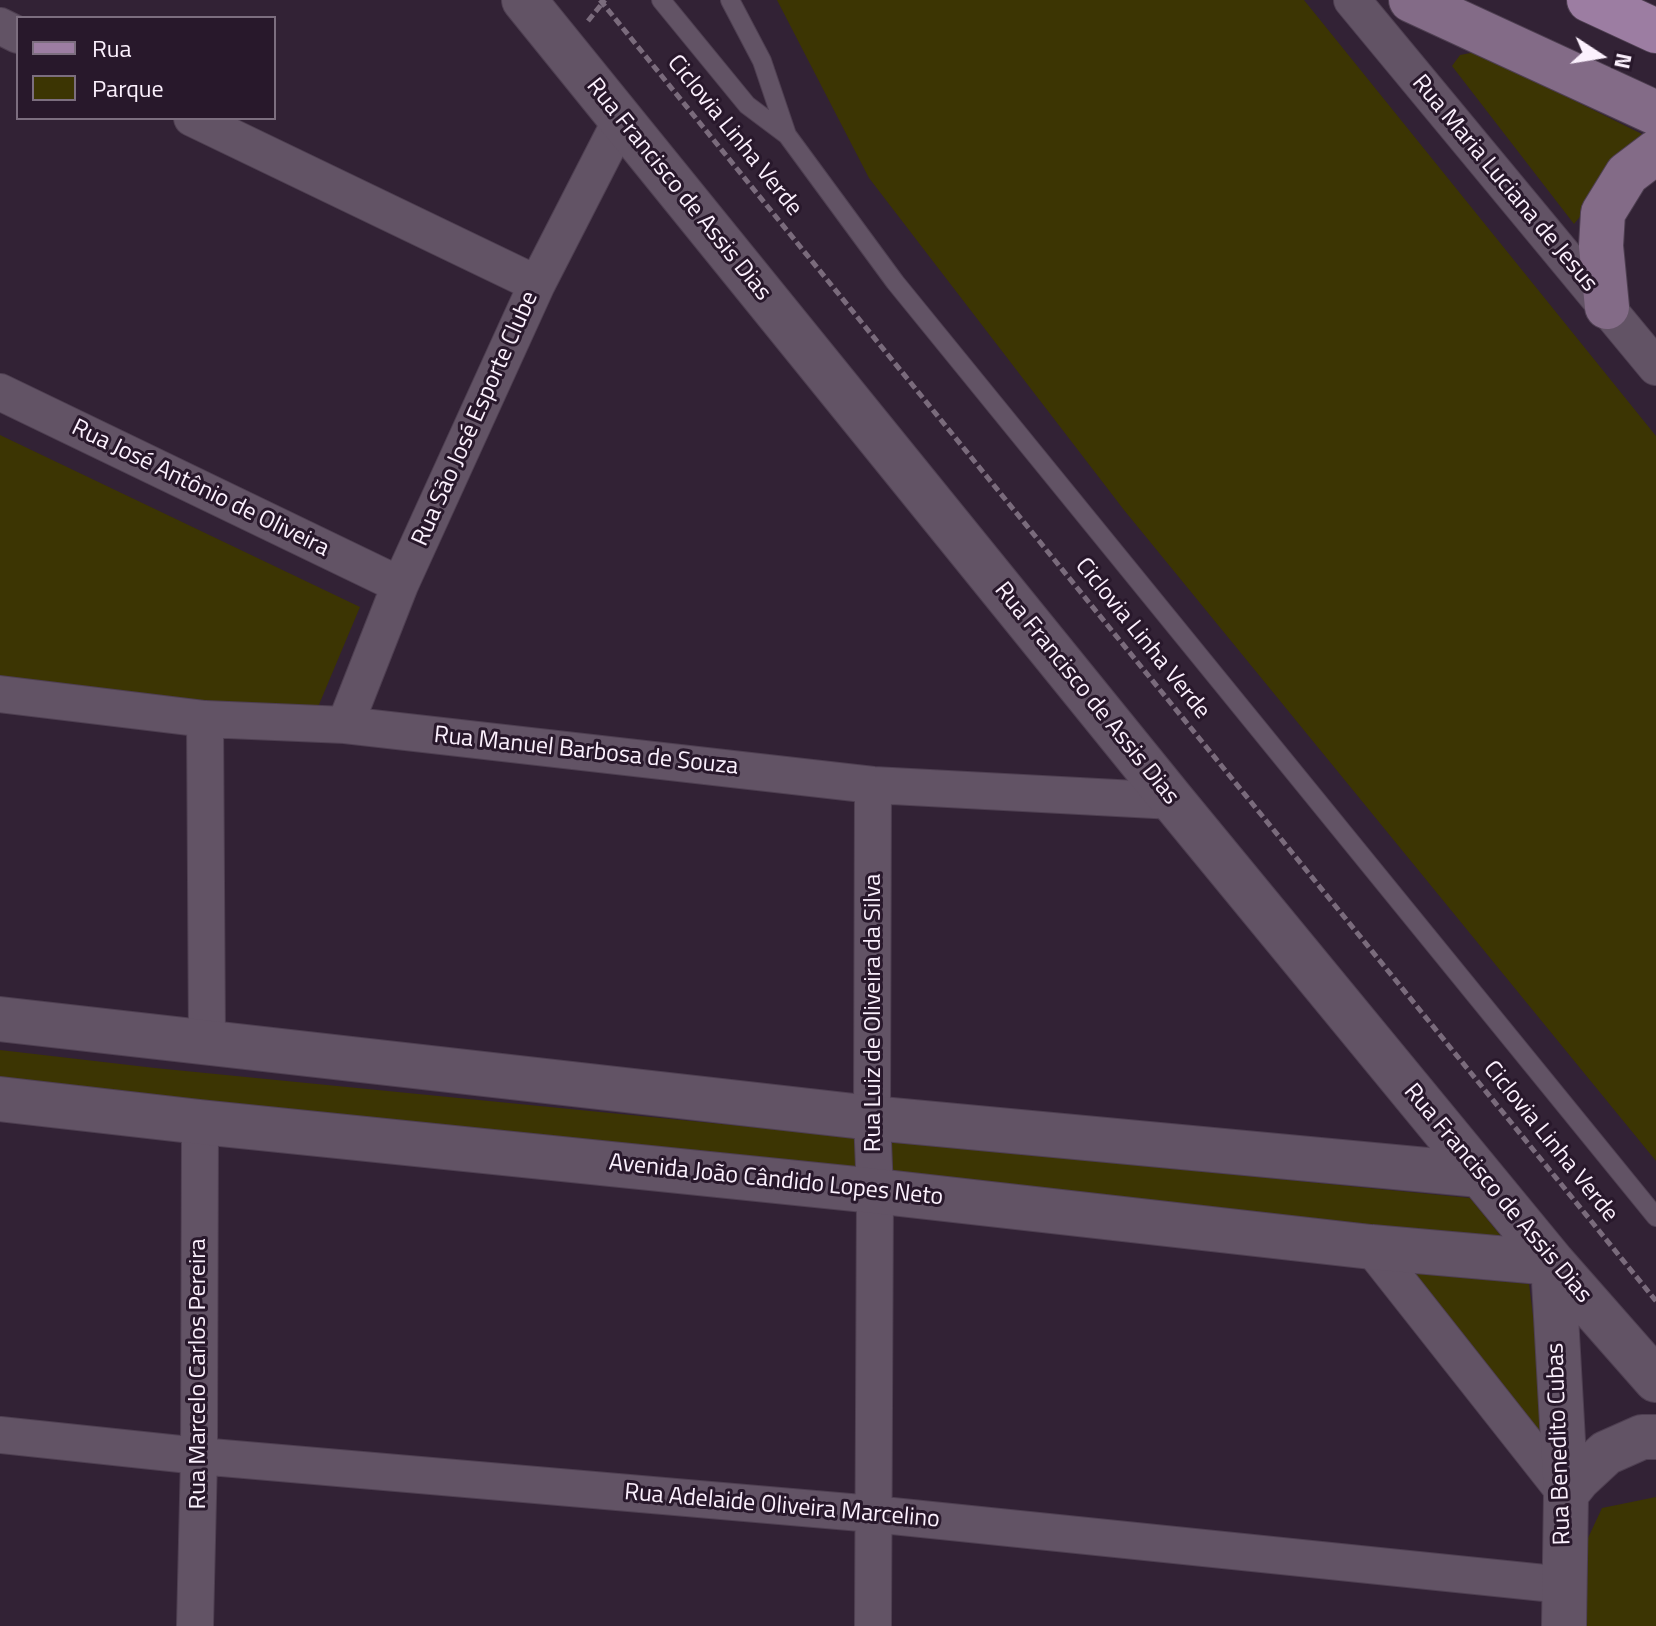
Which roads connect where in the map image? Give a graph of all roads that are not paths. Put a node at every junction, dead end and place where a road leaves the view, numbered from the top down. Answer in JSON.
{"nodes":[{"id":1,"x":524,"y":0,"type":"edge"},
{"id":2,"x":661,"y":0,"type":"edge"},
{"id":3,"x":730,"y":0,"type":"edge"},
{"id":4,"x":1352,"y":0,"type":"edge"},
{"id":5,"x":1411,"y":0,"type":"edge"},
{"id":6,"x":1589,"y":0,"type":"edge"},
{"id":7,"x":1656,"y":31,"type":"edge"},
{"id":8,"x":1656,"y":113,"type":"edge"},
{"id":9,"x":196,"y":120,"type":"edge"},
{"id":10,"x":621,"y":120,"type":"junction"},
{"id":11,"x":787,"y":135,"type":"junction"},
{"id":12,"x":1656,"y":152,"type":"edge"},
{"id":13,"x":537,"y":284,"type":"junction"},
{"id":14,"x":1607,"y":307,"type":"junction"},
{"id":15,"x":1656,"y":367,"type":"edge"},
{"id":16,"x":0,"y":392,"type":"edge"},
{"id":17,"x":400,"y":585,"type":"junction"},
{"id":18,"x":0,"y":694,"type":"edge"},
{"id":19,"x":205,"y":719,"type":"junction"},
{"id":20,"x":345,"y":725,"type":"junction"},
{"id":21,"x":873,"y":785,"type":"junction"},
{"id":22,"x":1173,"y":801,"type":"junction"},
{"id":23,"x":0,"y":1019,"type":"edge"},
{"id":24,"x":207,"y":1043,"type":"junction"},
{"id":25,"x":0,"y":1099,"type":"edge"},
{"id":26,"x":872,"y":1118,"type":"junction"},
{"id":27,"x":200,"y":1122,"type":"junction"},
{"id":28,"x":1480,"y":1175,"type":"junction"},
{"id":29,"x":875,"y":1191,"type":"junction"},
{"id":30,"x":1656,"y":1217,"type":"edge"},
{"id":31,"x":1371,"y":1247,"type":"junction"},
{"id":32,"x":1553,"y":1263,"type":"junction"},
{"id":33,"x":1656,"y":1380,"type":"edge"},
{"id":34,"x":0,"y":1435,"type":"edge"},
{"id":35,"x":1656,"y":1437,"type":"edge"},
{"id":36,"x":199,"y":1456,"type":"junction"},
{"id":37,"x":1566,"y":1494,"type":"junction"},
{"id":38,"x":873,"y":1514,"type":"junction"},
{"id":39,"x":1564,"y":1606,"type":"edge"},
{"id":40,"x":195,"y":1626,"type":"edge"},
{"id":41,"x":873,"y":1626,"type":"edge"}],
"edges":[{"from":1,"to":10,"type":"street","name":"Rua Francisco de Assis Dias"},
{"from":2,"to":11,"type":"lane"},
{"from":3,"to":11,"type":"lane"},
{"from":4,"to":14,"type":"street","name":"Rua Maria Luciana de Jesus"},
{"from":5,"to":8,"type":"main road"},
{"from":6,"to":7,"type":"main road"},
{"from":9,"to":13,"type":"street"},
{"from":10,"to":13,"type":"street","name":"Rua São José Esporte Clube"},
{"from":10,"to":22,"type":"street","name":"Rua Francisco de Assis Dias"},
{"from":11,"to":30,"type":"lane"},
{"from":12,"to":14,"type":"main road"},
{"from":13,"to":17,"type":"street","name":"Rua São José Esporte Clube"},
{"from":14,"to":15,"type":"street","name":"Rua Maria Luciana de Jesus"},
{"from":16,"to":17,"type":"street","name":"Rua José Antônio de Oliveira"},
{"from":17,"to":20,"type":"street","name":"Rua São José Esporte Clube"},
{"from":18,"to":19,"type":"street","name":"Rua Manuel Barbosa de Souza"},
{"from":19,"to":20,"type":"street","name":"Rua Manuel Barbosa de Souza"},
{"from":19,"to":24,"type":"street"},
{"from":20,"to":21,"type":"street","name":"Rua Manuel Barbosa de Souza"},
{"from":21,"to":22,"type":"street","name":"Rua Manuel Barbosa de Souza"},
{"from":21,"to":26,"type":"street","name":"Rua Luiz de Oliveira da Silva"},
{"from":22,"to":28,"type":"street","name":"Rua Francisco de Assis Dias"},
{"from":23,"to":24,"type":"street"},
{"from":24,"to":26,"type":"street"},
{"from":25,"to":27,"type":"street","name":"Avenida João Cândido Lopes Neto"},
{"from":26,"to":28,"type":"street"},
{"from":26,"to":29,"type":"street","name":"Rua Luiz de Oliveira da Silva"},
{"from":27,"to":29,"type":"street","name":"Avenida João Cândido Lopes Neto"},
{"from":27,"to":36,"type":"street","name":"Rua Marcelo Carlos Pereira"},
{"from":28,"to":32,"type":"street","name":"Rua Francisco de Assis Dias"},
{"from":29,"to":31,"type":"street","name":"Avenida João Cândido Lopes Neto"},
{"from":29,"to":38,"type":"street","name":"Rua Luiz de Oliveira da Silva"},
{"from":31,"to":32,"type":"street","name":"Avenida João Cândido Lopes Neto"},
{"from":31,"to":37,"type":"street"},
{"from":32,"to":33,"type":"street","name":"Rua Francisco de Assis Dias"},
{"from":32,"to":37,"type":"street","name":"Rua Benedito Cubas"},
{"from":34,"to":36,"type":"street","name":"Rua Adelaide Oliveira Marcelino"},
{"from":35,"to":37,"type":"street"},
{"from":36,"to":38,"type":"street","name":"Rua Adelaide Oliveira Marcelino"},
{"from":36,"to":40,"type":"street","name":"Rua Marcelo Carlos Pereira"},
{"from":37,"to":39,"type":"street","name":"Rua Benedito Cubas"},
{"from":38,"to":39,"type":"street","name":"Rua Adelaide Oliveira Marcelino"},
{"from":38,"to":41,"type":"street","name":"Rua Luiz de Oliveira da Silva"}]}
